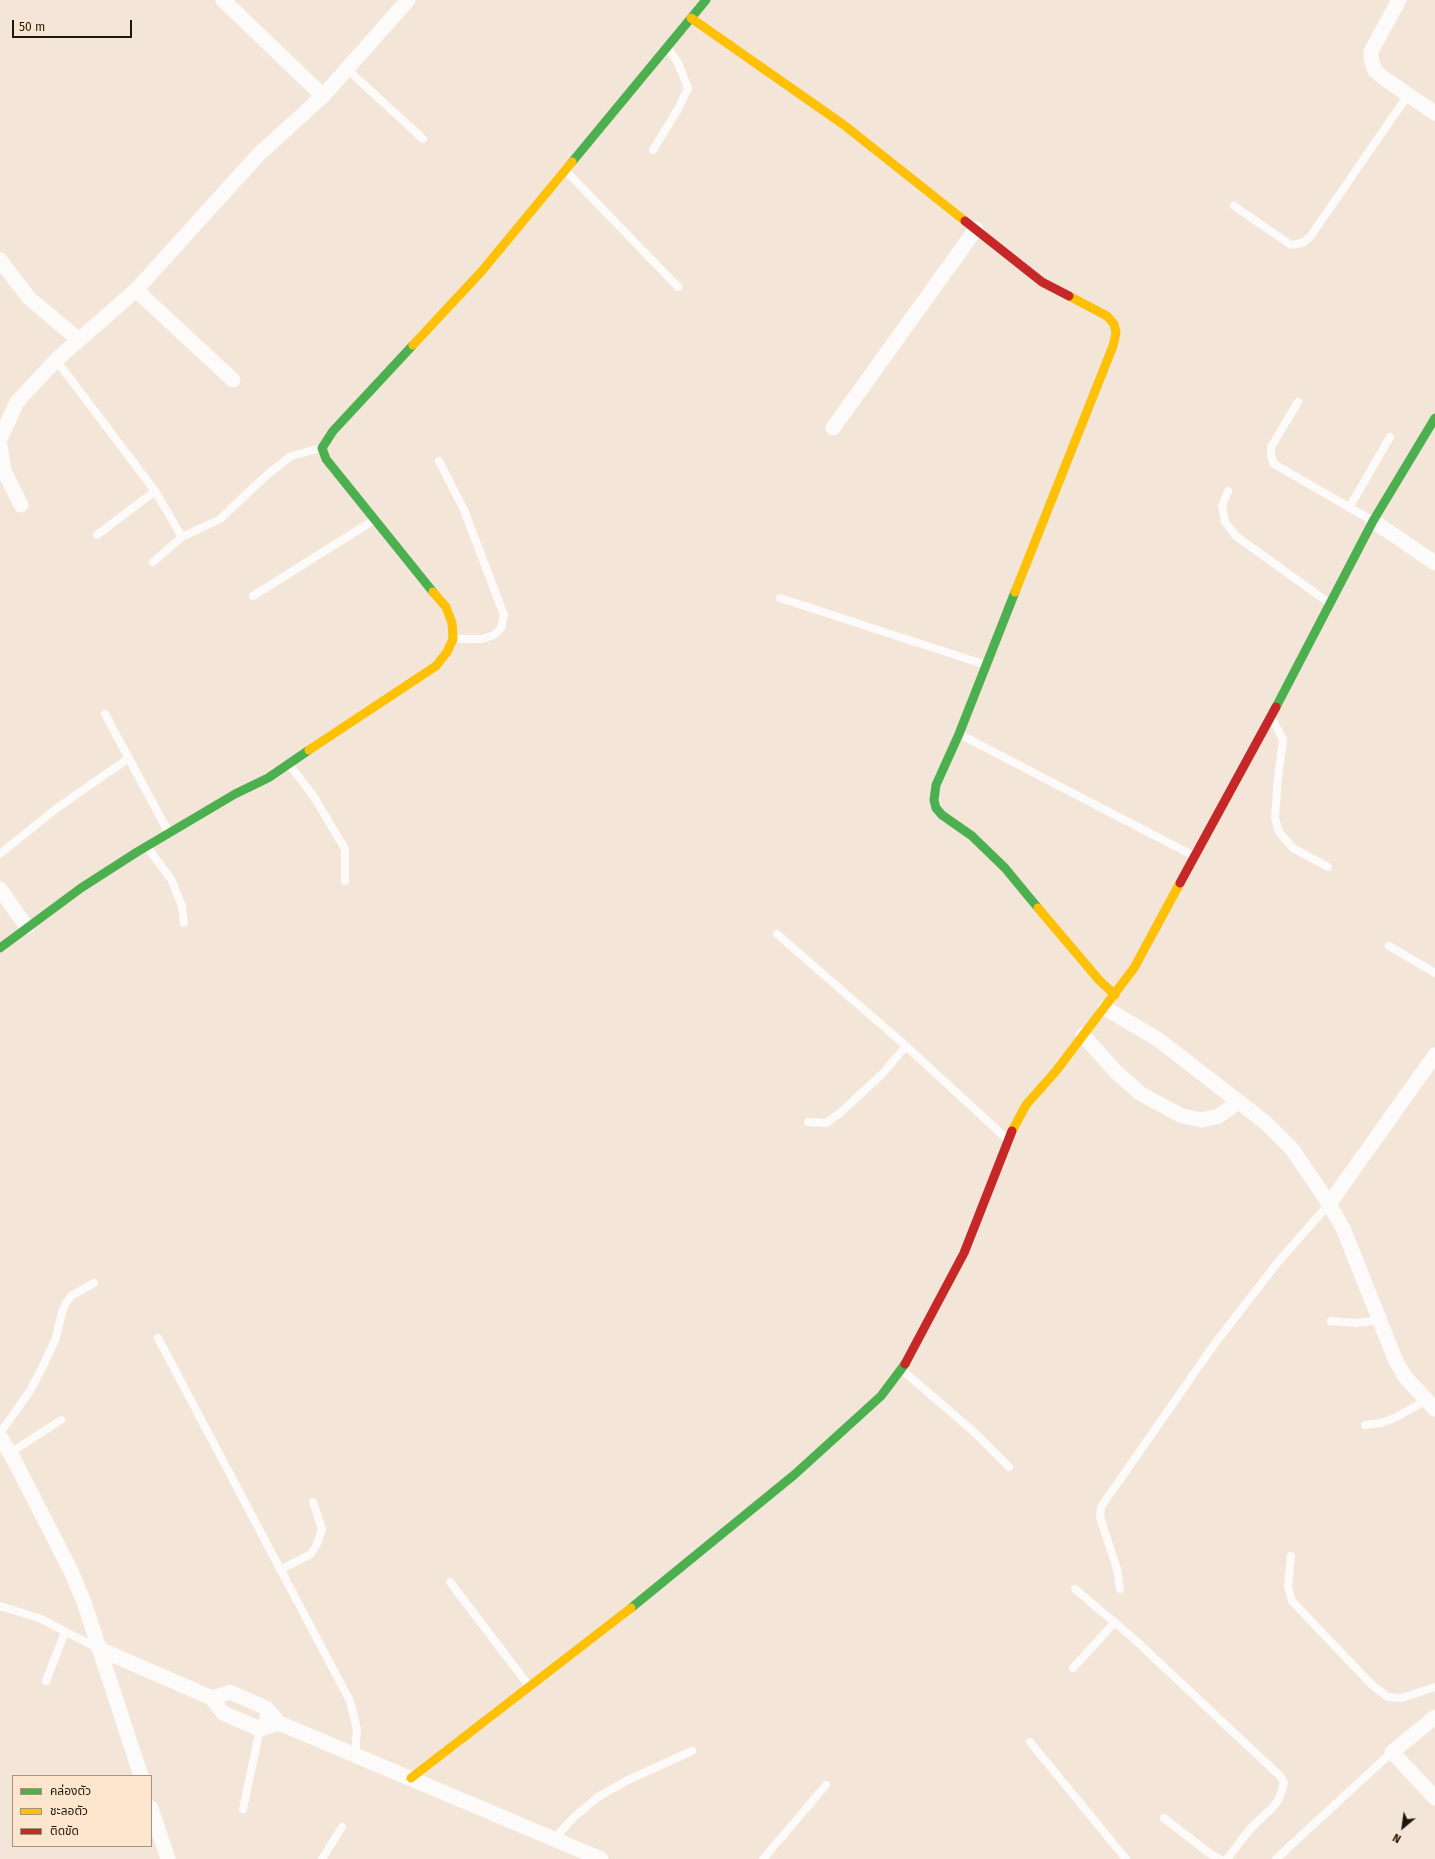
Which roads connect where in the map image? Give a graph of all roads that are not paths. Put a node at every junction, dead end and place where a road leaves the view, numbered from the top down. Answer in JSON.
{"nodes":[{"id":1,"x":223,"y":0,"type":"edge"},
{"id":2,"x":408,"y":0,"type":"edge"},
{"id":3,"x":706,"y":0,"type":"edge"},
{"id":4,"x":1399,"y":0,"type":"edge"},
{"id":5,"x":691,"y":18,"type":"junction"},
{"id":6,"x":667,"y":47,"type":"junction"},
{"id":7,"x":347,"y":69,"type":"junction"},
{"id":8,"x":1408,"y":95,"type":"junction"},
{"id":9,"x":323,"y":96,"type":"junction"},
{"id":10,"x":1435,"y":113,"type":"edge"},
{"id":11,"x":423,"y":139,"type":"dead end"},
{"id":12,"x":653,"y":150,"type":"dead end"},
{"id":13,"x":565,"y":170,"type":"junction"},
{"id":14,"x":1234,"y":206,"type":"dead end"},
{"id":15,"x":976,"y":229,"type":"junction"},
{"id":16,"x":0,"y":260,"type":"edge"},
{"id":17,"x":678,"y":287,"type":"dead end"},
{"id":18,"x":136,"y":290,"type":"junction"},
{"id":19,"x":79,"y":340,"type":"junction"},
{"id":20,"x":56,"y":360,"type":"junction"},
{"id":21,"x":233,"y":380,"type":"dead end"},
{"id":22,"x":1298,"y":402,"type":"dead end"},
{"id":23,"x":1435,"y":418,"type":"edge"},
{"id":24,"x":833,"y":428,"type":"dead end"},
{"id":25,"x":1390,"y":437,"type":"dead end"},
{"id":26,"x":0,"y":439,"type":"edge"},
{"id":27,"x":0,"y":446,"type":"edge"},
{"id":28,"x":322,"y":448,"type":"junction"},
{"id":29,"x":439,"y":461,"type":"dead end"},
{"id":30,"x":155,"y":491,"type":"junction"},
{"id":31,"x":1228,"y":491,"type":"dead end"},
{"id":32,"x":21,"y":505,"type":"dead end"},
{"id":33,"x":1349,"y":508,"type":"junction"},
{"id":34,"x":375,"y":519,"type":"junction"},
{"id":35,"x":1374,"y":521,"type":"junction"},
{"id":36,"x":97,"y":535,"type":"dead end"},
{"id":37,"x":182,"y":536,"type":"junction"},
{"id":38,"x":154,"y":562,"type":"dead end"},
{"id":39,"x":1435,"y":563,"type":"edge"},
{"id":40,"x":253,"y":596,"type":"dead end"},
{"id":41,"x":780,"y":598,"type":"dead end"},
{"id":42,"x":1330,"y":604,"type":"junction"},
{"id":43,"x":453,"y":639,"type":"junction"},
{"id":44,"x":986,"y":665,"type":"junction"},
{"id":45,"x":105,"y":714,"type":"dead end"},
{"id":46,"x":1271,"y":717,"type":"junction"},
{"id":47,"x":959,"y":734,"type":"junction"},
{"id":48,"x":129,"y":758,"type":"junction"},
{"id":49,"x":289,"y":764,"type":"junction"},
{"id":50,"x":169,"y":834,"type":"junction"},
{"id":51,"x":147,"y":847,"type":"junction"},
{"id":52,"x":0,"y":854,"type":"edge"},
{"id":53,"x":1194,"y":856,"type":"junction"},
{"id":54,"x":1328,"y":867,"type":"dead end"},
{"id":55,"x":345,"y":881,"type":"dead end"},
{"id":56,"x":0,"y":889,"type":"edge"},
{"id":57,"x":184,"y":923,"type":"dead end"},
{"id":58,"x":26,"y":927,"type":"junction"},
{"id":59,"x":777,"y":934,"type":"dead end"},
{"id":60,"x":1389,"y":946,"type":"dead end"},
{"id":61,"x":0,"y":948,"type":"edge"},
{"id":62,"x":1435,"y":972,"type":"edge"},
{"id":63,"x":1115,"y":995,"type":"junction"},
{"id":64,"x":1105,"y":1008,"type":"junction"},
{"id":65,"x":1083,"y":1035,"type":"junction"},
{"id":66,"x":906,"y":1046,"type":"junction"},
{"id":67,"x":1435,"y":1055,"type":"edge"},
{"id":68,"x":1238,"y":1102,"type":"junction"},
{"id":69,"x":808,"y":1122,"type":"dead end"},
{"id":70,"x":1008,"y":1141,"type":"junction"},
{"id":71,"x":1329,"y":1204,"type":"junction"},
{"id":72,"x":94,"y":1283,"type":"dead end"},
{"id":73,"x":1380,"y":1320,"type":"junction"},
{"id":74,"x":1332,"y":1321,"type":"dead end"},
{"id":75,"x":158,"y":1338,"type":"dead end"},
{"id":76,"x":902,"y":1370,"type":"junction"},
{"id":77,"x":1431,"y":1405,"type":"edge"},
{"id":78,"x":61,"y":1420,"type":"dead end"},
{"id":79,"x":1365,"y":1425,"type":"dead end"},
{"id":80,"x":0,"y":1432,"type":"edge"},
{"id":81,"x":0,"y":1437,"type":"edge"},
{"id":82,"x":10,"y":1453,"type":"junction"},
{"id":83,"x":1009,"y":1467,"type":"dead end"},
{"id":84,"x":313,"y":1502,"type":"dead end"},
{"id":85,"x":1291,"y":1556,"type":"dead end"},
{"id":86,"x":280,"y":1570,"type":"junction"},
{"id":87,"x":450,"y":1582,"type":"dead end"},
{"id":88,"x":1075,"y":1589,"type":"dead end"},
{"id":89,"x":1120,"y":1589,"type":"dead end"},
{"id":90,"x":0,"y":1606,"type":"edge"},
{"id":91,"x":1115,"y":1622,"type":"junction"},
{"id":92,"x":65,"y":1632,"type":"junction"},
{"id":93,"x":99,"y":1649,"type":"junction"},
{"id":94,"x":1073,"y":1668,"type":"dead end"},
{"id":95,"x":46,"y":1681,"type":"dead end"},
{"id":96,"x":530,"y":1686,"type":"junction"},
{"id":97,"x":1435,"y":1687,"type":"edge"},
{"id":98,"x":212,"y":1698,"type":"junction"},
{"id":99,"x":266,"y":1708,"type":"junction"},
{"id":100,"x":1435,"y":1717,"type":"edge"},
{"id":101,"x":279,"y":1723,"type":"junction"},
{"id":102,"x":260,"y":1729,"type":"junction"},
{"id":103,"x":1030,"y":1742,"type":"dead end"},
{"id":104,"x":692,"y":1751,"type":"dead end"},
{"id":105,"x":1392,"y":1752,"type":"junction"},
{"id":106,"x":355,"y":1756,"type":"junction"},
{"id":107,"x":141,"y":1775,"type":"edge"},
{"id":108,"x":411,"y":1778,"type":"junction"},
{"id":109,"x":826,"y":1786,"type":"dead end"},
{"id":110,"x":1435,"y":1798,"type":"edge"},
{"id":111,"x":243,"y":1809,"type":"dead end"},
{"id":112,"x":152,"y":1811,"type":"edge"},
{"id":113,"x":1164,"y":1818,"type":"dead end"},
{"id":114,"x":342,"y":1827,"type":"dead end"},
{"id":115,"x":555,"y":1838,"type":"junction"},
{"id":116,"x":593,"y":1857,"type":"edge"},
{"id":117,"x":168,"y":1859,"type":"edge"},
{"id":118,"x":322,"y":1859,"type":"edge"},
{"id":119,"x":764,"y":1859,"type":"edge"},
{"id":120,"x":1126,"y":1859,"type":"edge"},
{"id":121,"x":1220,"y":1859,"type":"edge"},
{"id":122,"x":1227,"y":1859,"type":"edge"},
{"id":123,"x":1276,"y":1859,"type":"edge"}],
"edges":[{"from":1,"to":9,"type":"street"},
{"from":2,"to":7,"type":"street"},
{"from":3,"to":5,"type":"street"},
{"from":4,"to":8,"type":"street"},
{"from":5,"to":6,"type":"street"},
{"from":5,"to":15,"type":"street"},
{"from":6,"to":12,"type":"lane"},
{"from":6,"to":13,"type":"street"},
{"from":7,"to":9,"type":"street"},
{"from":7,"to":11,"type":"lane"},
{"from":8,"to":10,"type":"street"},
{"from":8,"to":14,"type":"lane"},
{"from":9,"to":18,"type":"street"},
{"from":13,"to":17,"type":"lane"},
{"from":13,"to":28,"type":"street"},
{"from":15,"to":24,"type":"street"},
{"from":15,"to":44,"type":"street"},
{"from":16,"to":19,"type":"street"},
{"from":18,"to":19,"type":"street"},
{"from":18,"to":21,"type":"street"},
{"from":19,"to":20,"type":"street"},
{"from":20,"to":26,"type":"street"},
{"from":20,"to":30,"type":"lane"},
{"from":22,"to":33,"type":"lane"},
{"from":23,"to":35,"type":"street"},
{"from":25,"to":33,"type":"lane"},
{"from":27,"to":32,"type":"street"},
{"from":28,"to":34,"type":"street"},
{"from":28,"to":37,"type":"lane"},
{"from":29,"to":43,"type":"lane"},
{"from":30,"to":36,"type":"lane"},
{"from":30,"to":37,"type":"lane"},
{"from":31,"to":42,"type":"lane"},
{"from":33,"to":35,"type":"lane"},
{"from":34,"to":40,"type":"lane"},
{"from":34,"to":43,"type":"street"},
{"from":35,"to":39,"type":"street"},
{"from":35,"to":42,"type":"street"},
{"from":37,"to":38,"type":"lane"},
{"from":41,"to":44,"type":"lane"},
{"from":42,"to":46,"type":"street"},
{"from":43,"to":49,"type":"street"},
{"from":44,"to":47,"type":"street"},
{"from":45,"to":48,"type":"lane"},
{"from":46,"to":53,"type":"street"},
{"from":46,"to":54,"type":"lane"},
{"from":47,"to":53,"type":"lane"},
{"from":47,"to":63,"type":"street"},
{"from":48,"to":50,"type":"lane"},
{"from":48,"to":52,"type":"lane"},
{"from":49,"to":50,"type":"street"},
{"from":49,"to":55,"type":"lane"},
{"from":50,"to":51,"type":"street"},
{"from":51,"to":57,"type":"lane"},
{"from":51,"to":58,"type":"street"},
{"from":53,"to":63,"type":"street"},
{"from":56,"to":58,"type":"street"},
{"from":58,"to":61,"type":"street"},
{"from":59,"to":66,"type":"lane"},
{"from":60,"to":62,"type":"lane"},
{"from":63,"to":64,"type":"street"},
{"from":64,"to":65,"type":"street"},
{"from":64,"to":68,"type":"street"},
{"from":65,"to":68,"type":"street"},
{"from":65,"to":70,"type":"street"},
{"from":66,"to":69,"type":"lane"},
{"from":66,"to":70,"type":"lane"},
{"from":67,"to":71,"type":"street"},
{"from":68,"to":71,"type":"street"},
{"from":70,"to":76,"type":"street"},
{"from":71,"to":73,"type":"street"},
{"from":71,"to":89,"type":"lane"},
{"from":72,"to":80,"type":"lane"},
{"from":73,"to":74,"type":"lane"},
{"from":73,"to":77,"type":"street"},
{"from":75,"to":86,"type":"lane"},
{"from":76,"to":83,"type":"lane"},
{"from":76,"to":96,"type":"street"},
{"from":77,"to":79,"type":"lane"},
{"from":78,"to":82,"type":"lane"},
{"from":81,"to":82,"type":"street"},
{"from":82,"to":93,"type":"street"},
{"from":84,"to":86,"type":"lane"},
{"from":85,"to":97,"type":"lane"},
{"from":86,"to":106,"type":"lane"},
{"from":87,"to":96,"type":"lane"},
{"from":88,"to":91,"type":"lane"},
{"from":90,"to":92,"type":"lane"},
{"from":91,"to":94,"type":"lane"},
{"from":91,"to":122,"type":"lane"},
{"from":92,"to":93,"type":"lane"},
{"from":92,"to":95,"type":"lane"},
{"from":93,"to":98,"type":"street"},
{"from":93,"to":107,"type":"street"},
{"from":96,"to":108,"type":"street"},
{"from":98,"to":99,"type":"street"},
{"from":98,"to":102,"type":"street"},
{"from":99,"to":101,"type":"street"},
{"from":99,"to":102,"type":"lane"},
{"from":100,"to":105,"type":"street"},
{"from":101,"to":102,"type":"street"},
{"from":101,"to":106,"type":"street"},
{"from":102,"to":111,"type":"lane"},
{"from":103,"to":120,"type":"lane"},
{"from":104,"to":115,"type":"lane"},
{"from":105,"to":110,"type":"street"},
{"from":105,"to":123,"type":"lane"},
{"from":106,"to":108,"type":"street"},
{"from":108,"to":115,"type":"street"},
{"from":109,"to":119,"type":"lane"},
{"from":112,"to":117,"type":"street"},
{"from":113,"to":121,"type":"lane"},
{"from":114,"to":118,"type":"lane"},
{"from":115,"to":116,"type":"street"}]}
